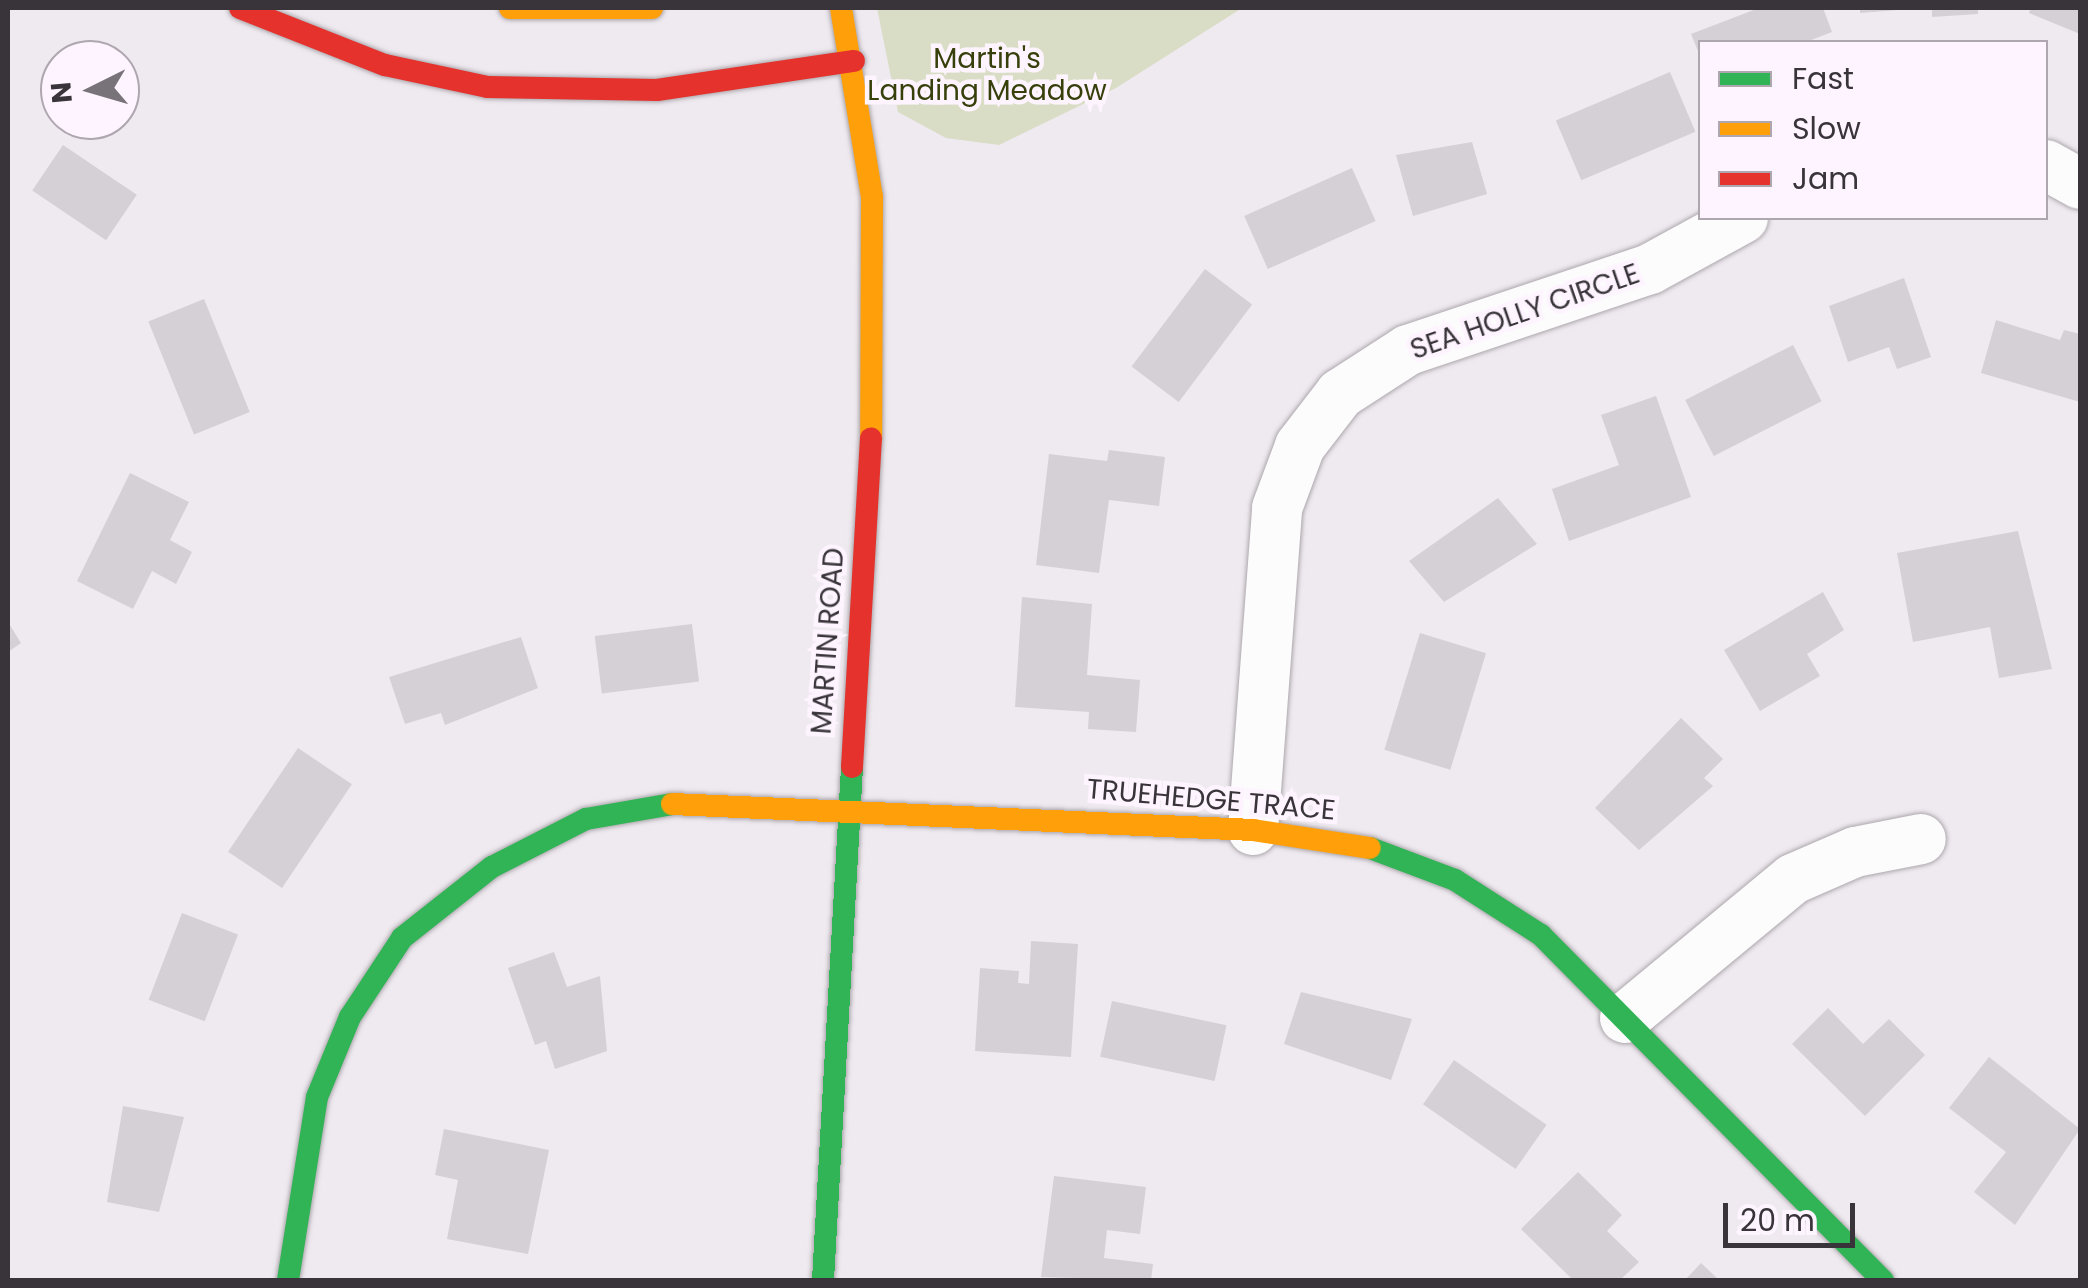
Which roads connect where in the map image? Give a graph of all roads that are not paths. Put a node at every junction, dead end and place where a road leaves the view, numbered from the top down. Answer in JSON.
{"nodes":[{"id":1,"x":240,"y":8,"type":"edge"},
{"id":2,"x":510,"y":8,"type":"edge"},
{"id":3,"x":652,"y":8,"type":"edge"},
{"id":4,"x":841,"y":8,"type":"edge"},
{"id":5,"x":854,"y":60,"type":"junction"},
{"id":6,"x":2048,"y":167,"type":"edge"},
{"id":7,"x":2080,"y":184,"type":"edge"},
{"id":8,"x":1739,"y":220,"type":"edge"},
{"id":9,"x":848,"y":805,"type":"junction"},
{"id":10,"x":1253,"y":830,"type":"junction"},
{"id":11,"x":1921,"y":839,"type":"dead end"},
{"id":12,"x":1625,"y":1018,"type":"junction"},
{"id":13,"x":288,"y":1280,"type":"edge"},
{"id":14,"x":823,"y":1280,"type":"edge"},
{"id":15,"x":1883,"y":1280,"type":"edge"}],
"edges":[{"from":1,"to":5,"type":"street"},
{"from":2,"to":3,"type":"street"},
{"from":4,"to":5,"type":"street","name":"MARTIN ROAD"},
{"from":5,"to":9,"type":"street","name":"MARTIN ROAD"},
{"from":6,"to":7,"type":"street"},
{"from":8,"to":10,"type":"street","name":"SEA HOLLY CIRCLE"},
{"from":9,"to":10,"type":"street","name":"TRUEHEDGE TRACE"},
{"from":9,"to":13,"type":"street","name":"TRUEHEDGE TRACE"},
{"from":9,"to":14,"type":"street","name":"MARTIN ROAD"},
{"from":10,"to":12,"type":"street","name":"TRUEHEDGE TRACE"},
{"from":11,"to":12,"type":"street"},
{"from":12,"to":15,"type":"street","name":"TRUEHEDGE TRACE"}]}
